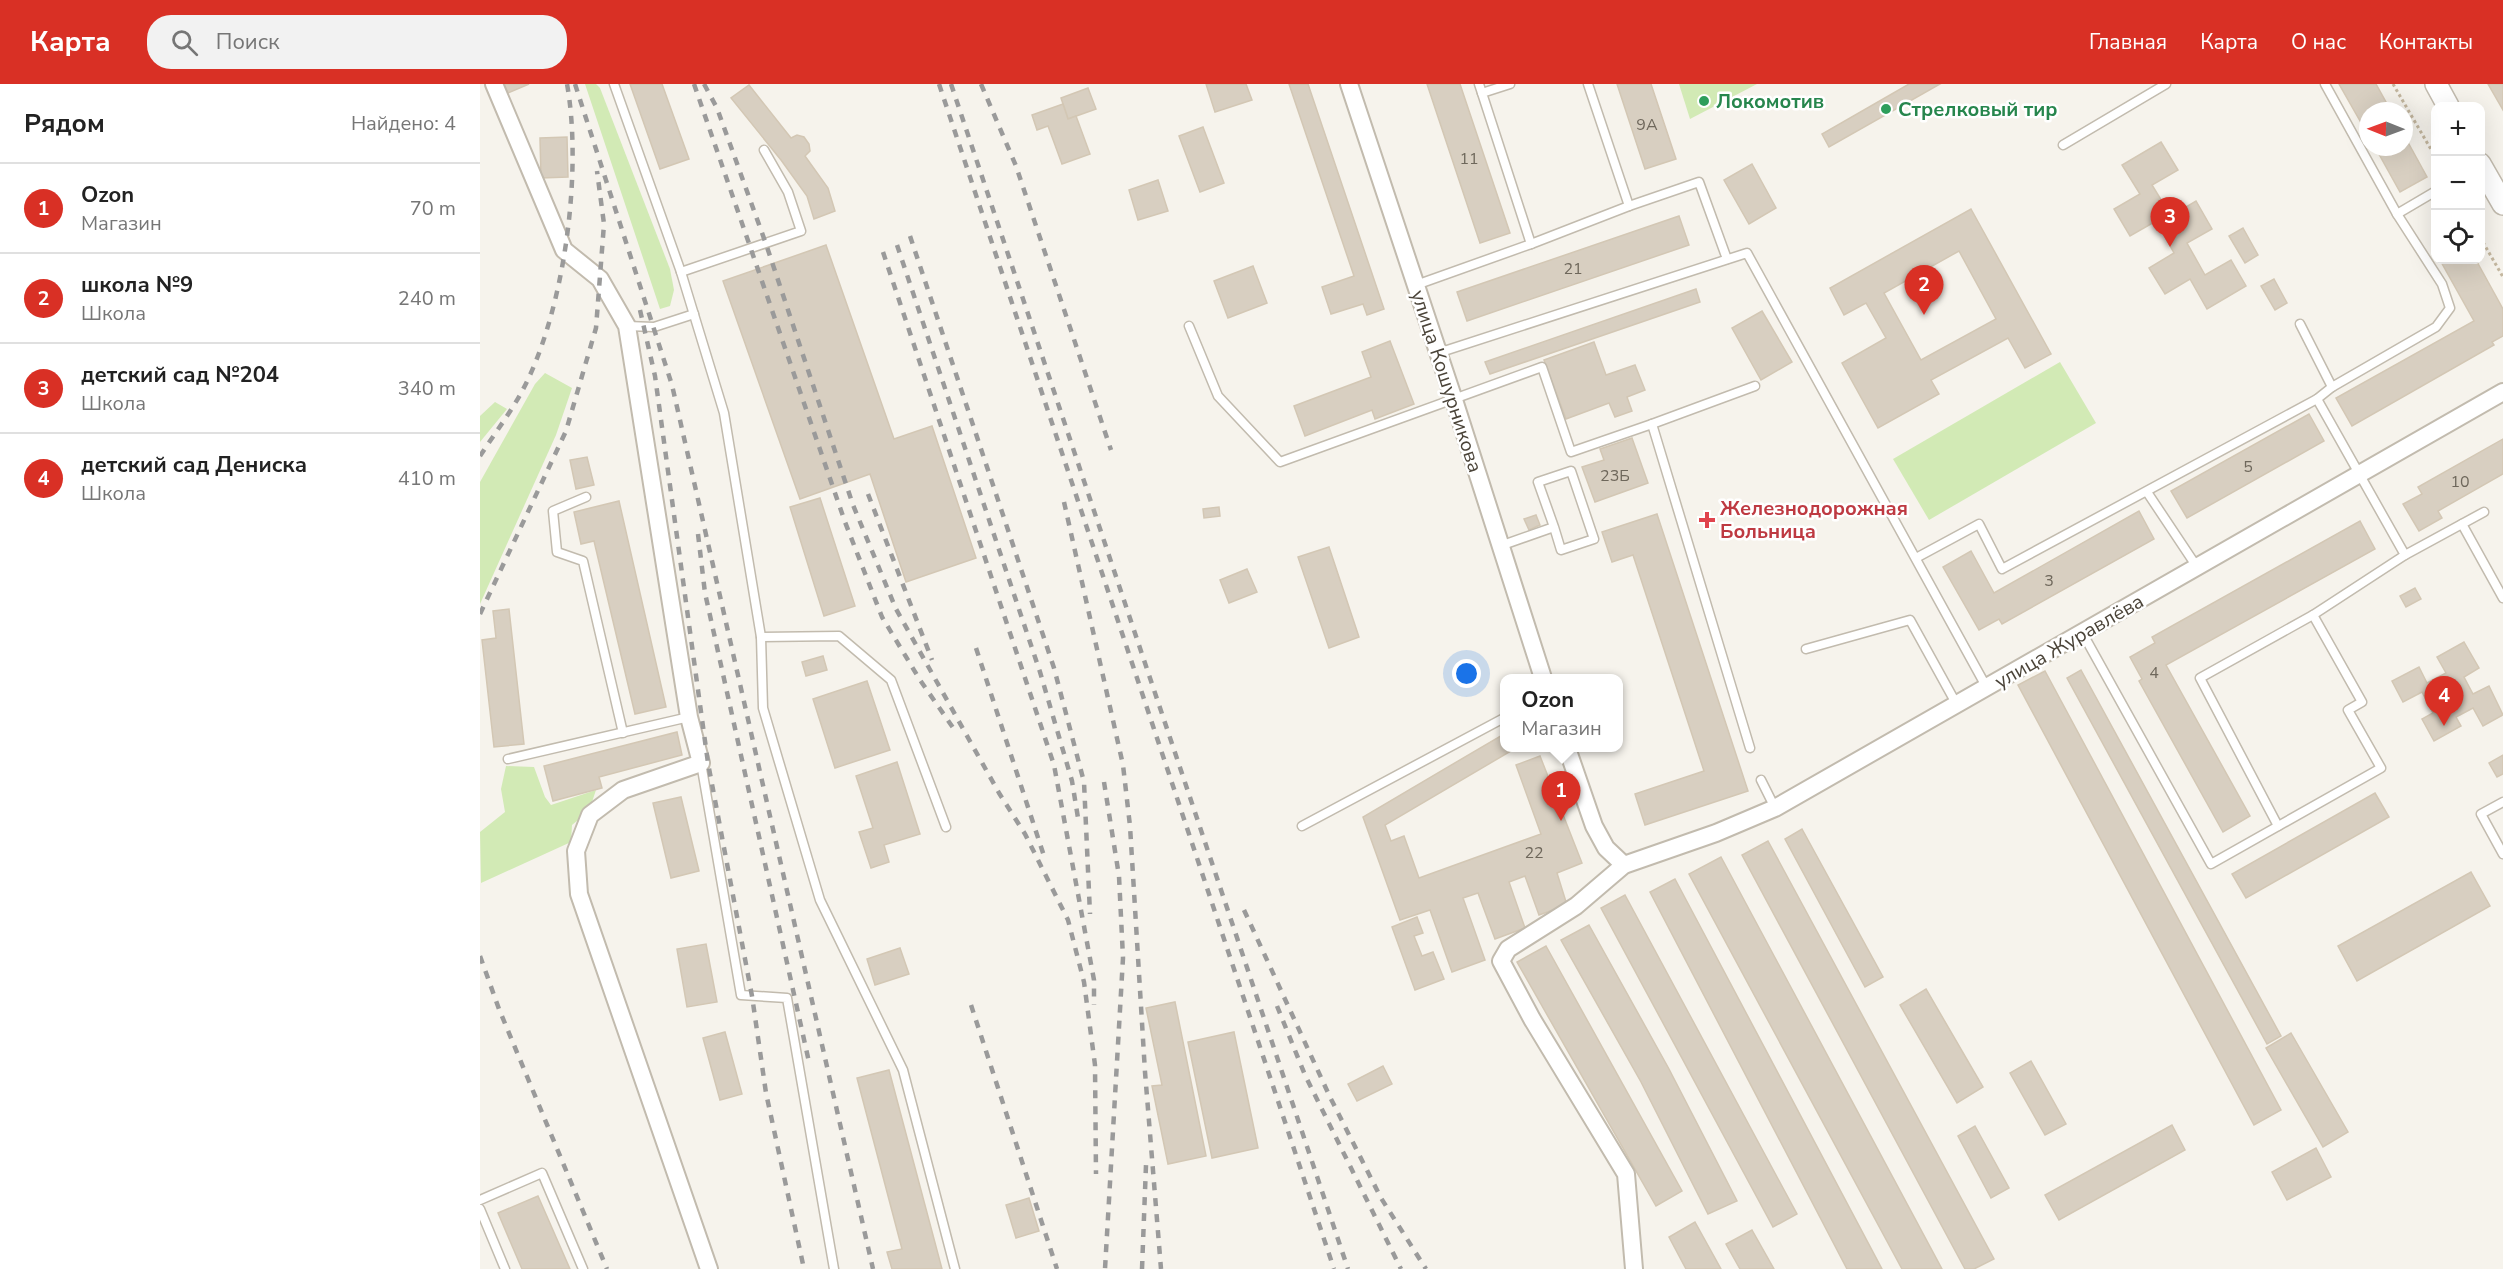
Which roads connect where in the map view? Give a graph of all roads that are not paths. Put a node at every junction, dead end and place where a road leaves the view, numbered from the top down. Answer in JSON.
{"nodes":[{"id":1,"x":494,"y":84,"type":"edge"},
{"id":2,"x":614,"y":84,"type":"edge"},
{"id":3,"x":1348,"y":84,"type":"edge"},
{"id":4,"x":1510,"y":84,"type":"edge"},
{"id":5,"x":1588,"y":84,"type":"edge"},
{"id":6,"x":2166,"y":84,"type":"edge"},
{"id":7,"x":2325,"y":84,"type":"edge"},
{"id":8,"x":2436,"y":84,"type":"edge"},
{"id":9,"x":1480,"y":89,"type":"edge"},
{"id":10,"x":2446,"y":102,"type":"edge"},
{"id":11,"x":2062,"y":145,"type":"dead end"},
{"id":12,"x":764,"y":150,"type":"dead end"},
{"id":13,"x":2485,"y":172,"type":"edge"},
{"id":14,"x":2431,"y":194,"type":"edge"},
{"id":15,"x":2503,"y":204,"type":"edge"},
{"id":16,"x":1629,"y":206,"type":"junction"},
{"id":17,"x":2397,"y":214,"type":"junction"},
{"id":18,"x":1531,"y":243,"type":"junction"},
{"id":19,"x":1727,"y":259,"type":"junction"},
{"id":20,"x":681,"y":272,"type":"junction"},
{"id":21,"x":1416,"y":285,"type":"junction"},
{"id":22,"x":694,"y":315,"type":"junction"},
{"id":23,"x":2300,"y":324,"type":"dead end"},
{"id":24,"x":627,"y":326,"type":"junction"},
{"id":25,"x":1189,"y":326,"type":"dead end"},
{"id":26,"x":1438,"y":353,"type":"junction"},
{"id":27,"x":1755,"y":386,"type":"dead end"},
{"id":28,"x":2332,"y":387,"type":"junction"},
{"id":29,"x":2503,"y":392,"type":"edge"},
{"id":30,"x":2317,"y":399,"type":"junction"},
{"id":31,"x":1454,"y":400,"type":"junction"},
{"id":32,"x":1652,"y":424,"type":"junction"},
{"id":33,"x":2359,"y":475,"type":"junction"},
{"id":34,"x":2147,"y":492,"type":"junction"},
{"id":35,"x":586,"y":497,"type":"dead end"},
{"id":36,"x":2484,"y":512,"type":"dead end"},
{"id":37,"x":2462,"y":524,"type":"junction"},
{"id":38,"x":1554,"y":527,"type":"junction"},
{"id":39,"x":1499,"y":547,"type":"junction"},
{"id":40,"x":2405,"y":555,"type":"junction"},
{"id":41,"x":1916,"y":558,"type":"junction"},
{"id":42,"x":2198,"y":568,"type":"junction"},
{"id":43,"x":2503,"y":598,"type":"edge"},
{"id":44,"x":2313,"y":615,"type":"junction"},
{"id":45,"x":2083,"y":634,"type":"junction"},
{"id":46,"x":761,"y":637,"type":"junction"},
{"id":47,"x":1806,"y":649,"type":"dead end"},
{"id":48,"x":1542,"y":674,"type":"edge"},
{"id":49,"x":1988,"y":688,"type":"junction"},
{"id":50,"x":1957,"y":705,"type":"junction"},
{"id":51,"x":689,"y":717,"type":"junction"},
{"id":52,"x":1500,"y":720,"type":"edge"},
{"id":53,"x":623,"y":733,"type":"junction"},
{"id":54,"x":1750,"y":748,"type":"dead end"},
{"id":55,"x":1569,"y":752,"type":"edge"},
{"id":56,"x":508,"y":759,"type":"dead end"},
{"id":57,"x":701,"y":763,"type":"junction"},
{"id":58,"x":1761,"y":780,"type":"dead end"},
{"id":59,"x":2503,"y":802,"type":"edge"},
{"id":60,"x":1775,"y":808,"type":"junction"},
{"id":61,"x":1302,"y":826,"type":"dead end"},
{"id":62,"x":2278,"y":826,"type":"junction"},
{"id":63,"x":946,"y":827,"type":"dead end"},
{"id":64,"x":2503,"y":854,"type":"edge"},
{"id":65,"x":1624,"y":865,"type":"junction"},
{"id":66,"x":480,"y":1200,"type":"edge"},
{"id":67,"x":480,"y":1209,"type":"edge"},
{"id":68,"x":505,"y":1269,"type":"edge"},
{"id":69,"x":583,"y":1269,"type":"edge"},
{"id":70,"x":708,"y":1269,"type":"edge"},
{"id":71,"x":834,"y":1269,"type":"edge"},
{"id":72,"x":956,"y":1269,"type":"edge"},
{"id":73,"x":1634,"y":1269,"type":"edge"}],
"edges":[{"from":1,"to":24,"type":"street"},
{"from":2,"to":20,"type":"lane"},
{"from":3,"to":21,"type":"street","name":"улица Кошурникова"},
{"from":4,"to":9,"type":"lane"},
{"from":5,"to":16,"type":"lane"},
{"from":6,"to":11,"type":"lane"},
{"from":7,"to":17,"type":"lane"},
{"from":8,"to":10,"type":"street"},
{"from":9,"to":18,"type":"lane"},
{"from":12,"to":20,"type":"lane"},
{"from":13,"to":15,"type":"street"},
{"from":14,"to":17,"type":"lane"},
{"from":16,"to":18,"type":"lane"},
{"from":16,"to":19,"type":"lane"},
{"from":17,"to":28,"type":"lane"},
{"from":18,"to":21,"type":"lane"},
{"from":19,"to":26,"type":"lane"},
{"from":19,"to":41,"type":"lane"},
{"from":20,"to":22,"type":"lane"},
{"from":21,"to":26,"type":"street","name":"улица Кошурникова"},
{"from":22,"to":24,"type":"lane"},
{"from":22,"to":46,"type":"lane"},
{"from":23,"to":28,"type":"lane"},
{"from":24,"to":51,"type":"street"},
{"from":25,"to":31,"type":"lane"},
{"from":26,"to":31,"type":"street","name":"улица Кошурникова"},
{"from":27,"to":32,"type":"lane"},
{"from":28,"to":30,"type":"lane"},
{"from":29,"to":33,"type":"street","name":"улица Журавлёва"},
{"from":30,"to":33,"type":"lane"},
{"from":30,"to":34,"type":"lane"},
{"from":31,"to":32,"type":"lane"},
{"from":31,"to":39,"type":"street","name":"улица Кошурникова"},
{"from":32,"to":54,"type":"lane"},
{"from":33,"to":40,"type":"lane"},
{"from":33,"to":42,"type":"street","name":"улица Журавлёва"},
{"from":34,"to":41,"type":"lane"},
{"from":34,"to":42,"type":"lane"},
{"from":35,"to":53,"type":"lane"},
{"from":36,"to":37,"type":"lane"},
{"from":37,"to":40,"type":"lane"},
{"from":37,"to":43,"type":"lane"},
{"from":38,"to":38,"type":"lane"},
{"from":38,"to":39,"type":"lane"},
{"from":39,"to":48,"type":"street","name":"улица Кошурникова"},
{"from":40,"to":44,"type":"lane"},
{"from":41,"to":49,"type":"lane"},
{"from":42,"to":45,"type":"street","name":"улица Журавлёва"},
{"from":44,"to":62,"type":"lane"},
{"from":44,"to":62,"type":"lane"},
{"from":45,"to":49,"type":"street","name":"улица Журавлёва"},
{"from":45,"to":62,"type":"lane"},
{"from":46,"to":63,"type":"lane"},
{"from":46,"to":72,"type":"lane"},
{"from":47,"to":50,"type":"lane"},
{"from":49,"to":50,"type":"street","name":"улица Журавлёва"},
{"from":50,"to":60,"type":"street","name":"улица Журавлёва"},
{"from":51,"to":53,"type":"lane"},
{"from":51,"to":57,"type":"street"},
{"from":52,"to":61,"type":"lane"},
{"from":53,"to":56,"type":"lane"},
{"from":55,"to":65,"type":"street"},
{"from":57,"to":70,"type":"street"},
{"from":57,"to":71,"type":"lane"},
{"from":58,"to":60,"type":"lane"},
{"from":59,"to":64,"type":"lane"},
{"from":60,"to":65,"type":"street","name":"улица Журавлёва"},
{"from":65,"to":73,"type":"street"},
{"from":66,"to":69,"type":"lane"},
{"from":67,"to":68,"type":"lane"}]}
